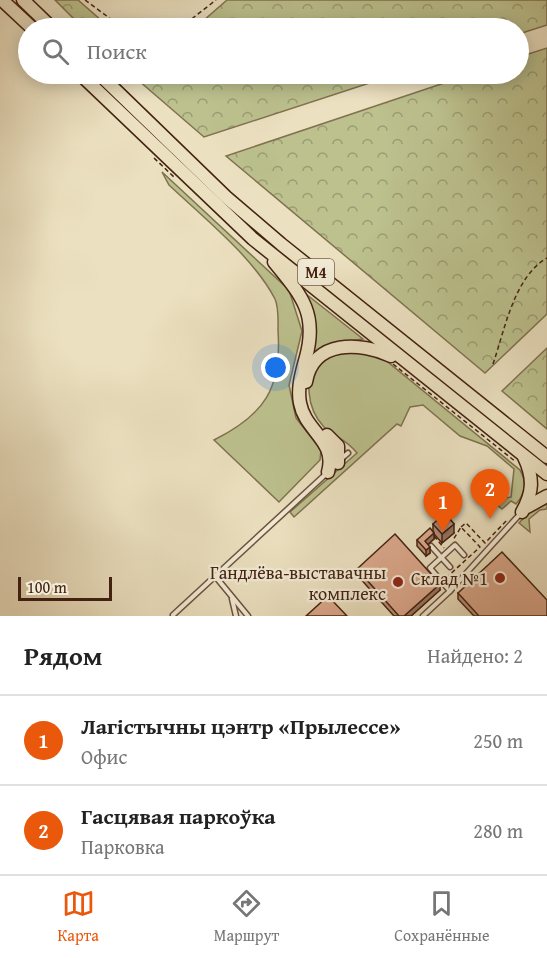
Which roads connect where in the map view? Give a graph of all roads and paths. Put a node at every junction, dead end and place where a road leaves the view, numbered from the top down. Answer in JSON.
{"nodes":[{"id":1,"x":2,"y":0,"type":"edge"},
{"id":2,"x":23,"y":0,"type":"edge"},
{"id":3,"x":85,"y":0,"type":"edge"},
{"id":4,"x":216,"y":0,"type":"edge"},
{"id":5,"x":21,"y":18,"type":"edge"},
{"id":6,"x":42,"y":18,"type":"edge"},
{"id":7,"x":109,"y":18,"type":"edge"},
{"id":8,"x":193,"y":18,"type":"edge"},
{"id":9,"x":90,"y":84,"type":"edge"},
{"id":10,"x":109,"y":84,"type":"edge"},
{"id":11,"x":150,"y":154,"type":"dead end"},
{"id":12,"x":176,"y":178,"type":"dead end"},
{"id":13,"x":253,"y":239,"type":"junction"},
{"id":14,"x":547,"y":258,"type":"edge"},
{"id":15,"x":390,"y":361,"type":"dead end"},
{"id":16,"x":493,"y":364,"type":"dead end"},
{"id":17,"x":409,"y":365,"type":"junction"},
{"id":18,"x":348,"y":453,"type":"dead end"},
{"id":19,"x":522,"y":454,"type":"junction"},
{"id":20,"x":547,"y":457,"type":"edge"},
{"id":21,"x":338,"y":462,"type":"junction"},
{"id":22,"x":523,"y":467,"type":"dead end"},
{"id":23,"x":328,"y":472,"type":"junction"},
{"id":24,"x":547,"y":474,"type":"edge"},
{"id":25,"x":547,"y":496,"type":"edge"},
{"id":26,"x":518,"y":517,"type":"junction"},
{"id":27,"x":461,"y":527,"type":"junction"},
{"id":28,"x":451,"y":542,"type":"dead end"},
{"id":29,"x":430,"y":546,"type":"edge"},
{"id":30,"x":480,"y":547,"type":"dead end"},
{"id":31,"x":464,"y":555,"type":"dead end"},
{"id":32,"x":441,"y":557,"type":"junction"},
{"id":33,"x":450,"y":567,"type":"dead end"},
{"id":34,"x":215,"y":576,"type":"junction"},
{"id":35,"x":450,"y":591,"type":"junction"},
{"id":36,"x":231,"y":597,"type":"junction"},
{"id":37,"x":173,"y":616,"type":"edge"},
{"id":38,"x":236,"y":616,"type":"edge"},
{"id":39,"x":248,"y":616,"type":"edge"},
{"id":40,"x":423,"y":616,"type":"edge"}],
"edges":[{"from":1,"to":5,"type":"highway"},
{"from":2,"to":6,"type":"highway"},
{"from":3,"to":7,"type":"path"},
{"from":4,"to":8,"type":"path"},
{"from":9,"to":13,"type":"highway","number":"М4"},
{"from":10,"to":20,"type":"highway","number":"М4"},
{"from":11,"to":12,"type":"path"},
{"from":13,"to":17,"type":"highway","number":"М4"},
{"from":13,"to":23,"type":"highway"},
{"from":14,"to":16,"type":"path"},
{"from":15,"to":22,"type":"path"},
{"from":17,"to":19,"type":"highway","number":"М4"},
{"from":17,"to":21,"type":"highway"},
{"from":18,"to":21,"type":"lane"},
{"from":19,"to":24,"type":"highway","number":"М4"},
{"from":19,"to":26,"type":"highway"},
{"from":21,"to":23,"type":"lane"},
{"from":23,"to":34,"type":"lane"},
{"from":25,"to":26,"type":"highway"},
{"from":26,"to":27,"type":"path"},
{"from":26,"to":35,"type":"lane"},
{"from":27,"to":28,"type":"path"},
{"from":27,"to":30,"type":"path"},
{"from":29,"to":32,"type":"lane"},
{"from":31,"to":32,"type":"lane"},
{"from":32,"to":33,"type":"lane"},
{"from":32,"to":35,"type":"lane"},
{"from":34,"to":36,"type":"lane"},
{"from":34,"to":37,"type":"lane"},
{"from":35,"to":40,"type":"lane"},
{"from":36,"to":38,"type":"lane"},
{"from":36,"to":39,"type":"lane"}]}
